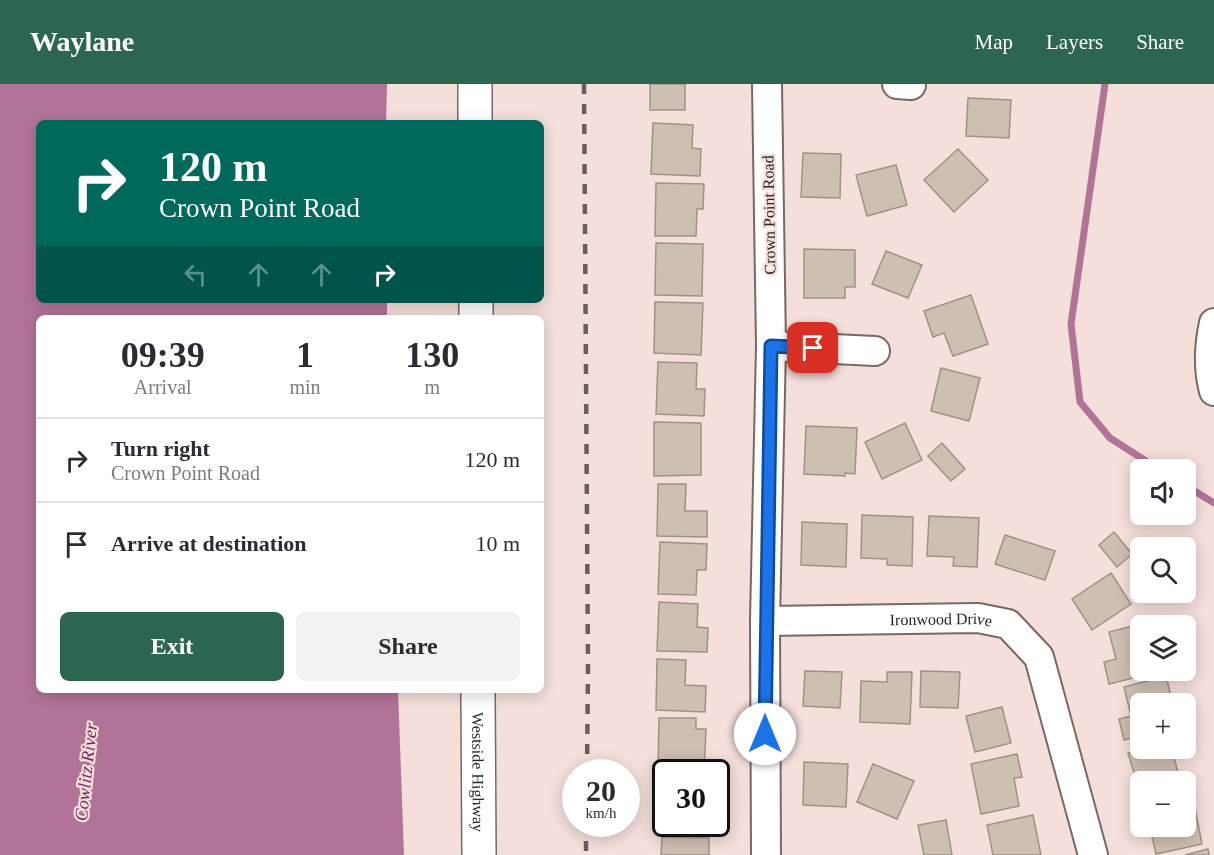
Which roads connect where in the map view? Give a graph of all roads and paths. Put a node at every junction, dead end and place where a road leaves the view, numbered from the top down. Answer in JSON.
{"nodes":[{"id":1,"x":475,"y":84,"type":"edge"},
{"id":2,"x":767,"y":84,"type":"edge"},
{"id":3,"x":897,"y":84,"type":"edge"},
{"id":4,"x":911,"y":85,"type":"edge"},
{"id":5,"x":475,"y":120,"type":"edge"},
{"id":6,"x":1214,"y":323,"type":"edge"},
{"id":7,"x":771,"y":346,"type":"junction"},
{"id":8,"x":875,"y":351,"type":"dead end"},
{"id":9,"x":1214,"y":391,"type":"edge"},
{"id":10,"x":765,"y":621,"type":"junction"},
{"id":11,"x":478,"y":693,"type":"edge"},
{"id":12,"x":479,"y":855,"type":"edge"},
{"id":13,"x":766,"y":855,"type":"edge"},
{"id":14,"x":1093,"y":855,"type":"edge"}],
"edges":[{"from":1,"to":5,"type":"main road"},
{"from":2,"to":7,"type":"street","name":"Crown Point Road"},
{"from":3,"to":4,"type":"street"},
{"from":6,"to":9,"type":"street"},
{"from":7,"to":8,"type":"street"},
{"from":7,"to":10,"type":"street","name":"Crown Point Road"},
{"from":10,"to":13,"type":"street","name":"Crown Point Road"},
{"from":10,"to":14,"type":"street","name":"Ironwood Drive"},
{"from":11,"to":12,"type":"main road","name":"Westside Highway"}]}
